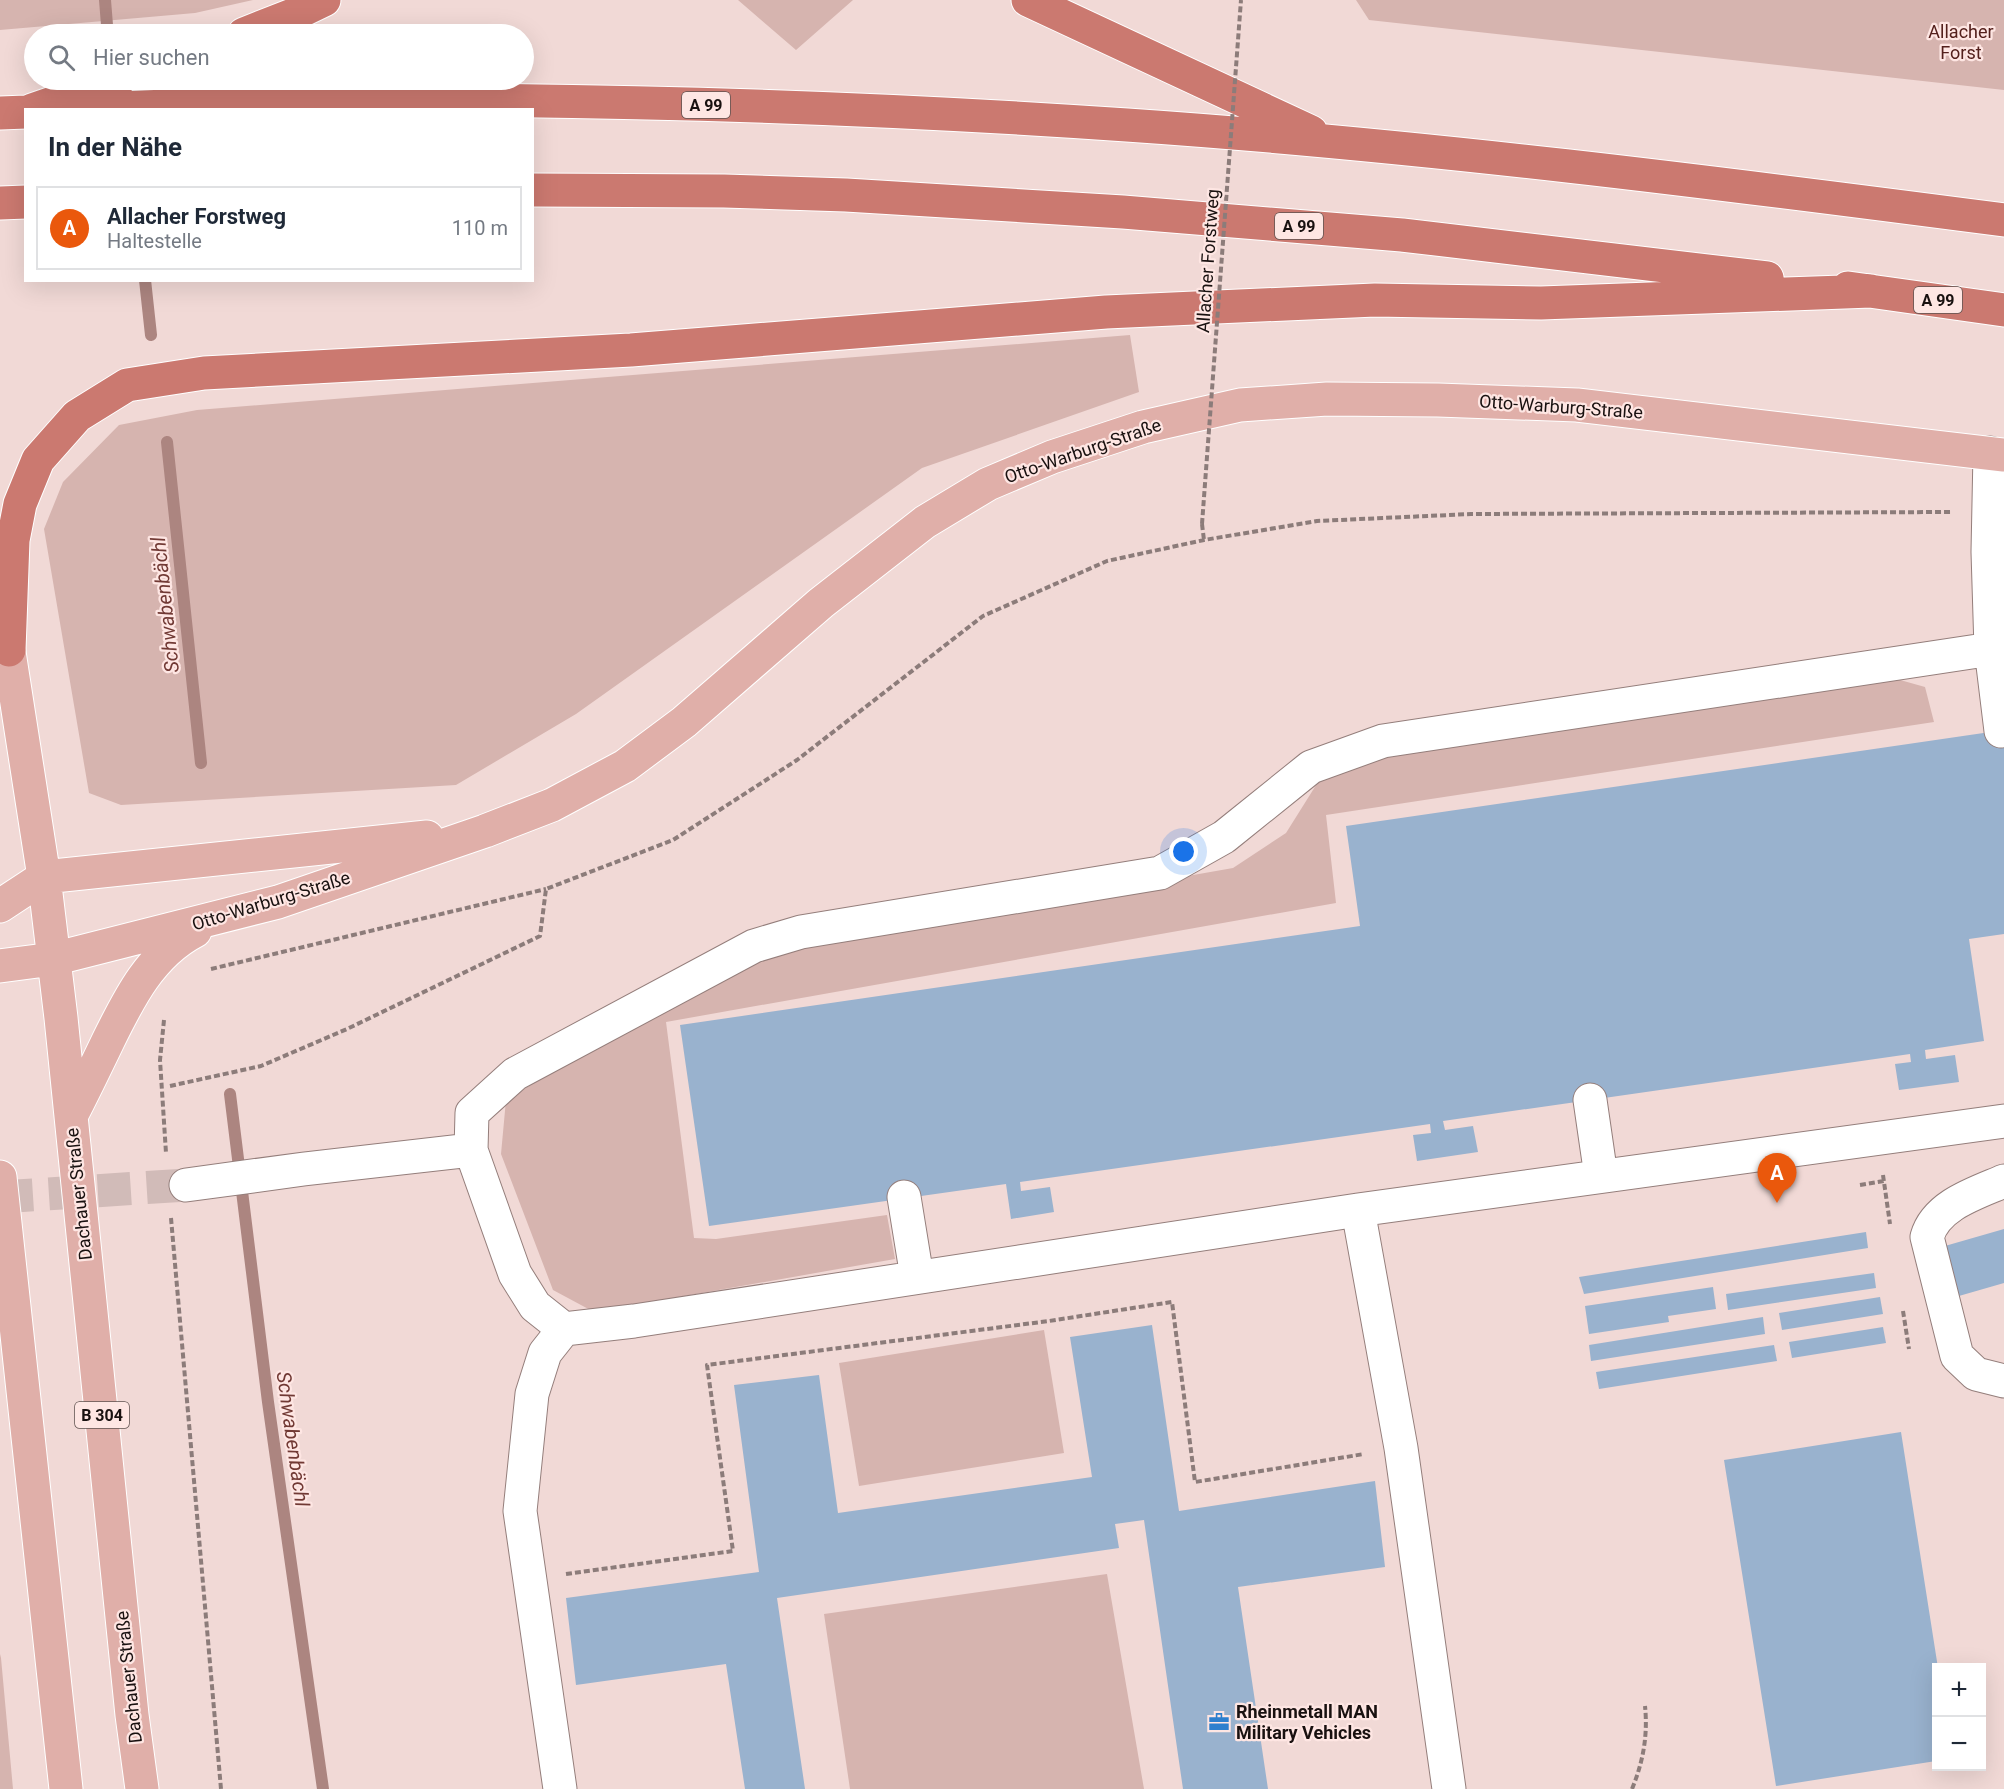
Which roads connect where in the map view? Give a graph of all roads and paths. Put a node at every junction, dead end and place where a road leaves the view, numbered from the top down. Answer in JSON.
{"nodes":[{"id":1,"x":324,"y":0,"type":"edge"},
{"id":2,"x":1028,"y":0,"type":"edge"},
{"id":3,"x":1242,"y":0,"type":"edge"},
{"id":4,"x":270,"y":24,"type":"edge"},
{"id":5,"x":90,"y":90,"type":"edge"},
{"id":6,"x":38,"y":108,"type":"edge"},
{"id":7,"x":131,"y":108,"type":"edge"},
{"id":8,"x":24,"y":111,"type":"edge"},
{"id":9,"x":0,"y":113,"type":"edge"},
{"id":10,"x":1332,"y":141,"type":"junction"},
{"id":11,"x":534,"y":190,"type":"edge"},
{"id":12,"x":24,"y":202,"type":"edge"},
{"id":13,"x":0,"y":203,"type":"edge"},
{"id":14,"x":2004,"y":220,"type":"edge"},
{"id":15,"x":1871,"y":291,"type":"junction"},
{"id":16,"x":2004,"y":310,"type":"edge"},
{"id":17,"x":1997,"y":454,"type":"edge"},
{"id":18,"x":1989,"y":512,"type":"junction"},
{"id":19,"x":1204,"y":540,"type":"junction"},
{"id":20,"x":0,"y":601,"type":"edge"},
{"id":21,"x":1997,"y":648,"type":"edge"},
{"id":22,"x":9,"y":650,"type":"junction"},
{"id":23,"x":2001,"y":731,"type":"dead end"},
{"id":24,"x":486,"y":831,"type":"junction"},
{"id":25,"x":44,"y":877,"type":"junction"},
{"id":26,"x":546,"y":889,"type":"junction"},
{"id":27,"x":0,"y":906,"type":"edge"},
{"id":28,"x":218,"y":918,"type":"junction"},
{"id":29,"x":0,"y":948,"type":"edge"},
{"id":30,"x":53,"y":959,"type":"junction"},
{"id":31,"x":0,"y":966,"type":"edge"},
{"id":32,"x":201,"y":971,"type":"dead end"},
{"id":33,"x":169,"y":1011,"type":"dead end"},
{"id":34,"x":170,"y":1086,"type":"dead end"},
{"id":35,"x":1590,"y":1100,"type":"dead end"},
{"id":36,"x":71,"y":1116,"type":"junction"},
{"id":37,"x":2004,"y":1120,"type":"edge"},
{"id":38,"x":471,"y":1150,"type":"junction"},
{"id":39,"x":1601,"y":1176,"type":"junction"},
{"id":40,"x":0,"y":1177,"type":"edge"},
{"id":41,"x":1884,"y":1181,"type":"dead end"},
{"id":42,"x":2004,"y":1181,"type":"edge"},
{"id":43,"x":1860,"y":1185,"type":"dead end"},
{"id":44,"x":174,"y":1186,"type":"junction"},
{"id":45,"x":904,"y":1197,"type":"dead end"},
{"id":46,"x":1358,"y":1210,"type":"junction"},
{"id":47,"x":917,"y":1277,"type":"junction"},
{"id":48,"x":564,"y":1329,"type":"junction"},
{"id":49,"x":2004,"y":1381,"type":"edge"},
{"id":50,"x":1401,"y":1449,"type":"junction"},
{"id":51,"x":562,"y":1575,"type":"dead end"},
{"id":52,"x":1645,"y":1706,"type":"dead end"},
{"id":53,"x":66,"y":1789,"type":"edge"},
{"id":54,"x":142,"y":1789,"type":"edge"},
{"id":55,"x":221,"y":1789,"type":"edge"},
{"id":56,"x":560,"y":1789,"type":"edge"},
{"id":57,"x":1449,"y":1789,"type":"edge"},
{"id":58,"x":1632,"y":1789,"type":"edge"}],
"edges":[{"from":1,"to":4,"type":"highway"},
{"from":2,"to":10,"type":"highway"},
{"from":3,"to":19,"type":"path","name":"Allacher Forstweg","bridge":true},
{"from":5,"to":6,"type":"highway"},
{"from":7,"to":10,"type":"highway","number":"A 99"},
{"from":8,"to":9,"type":"highway"},
{"from":10,"to":14,"type":"highway","number":"A 99"},
{"from":11,"to":15,"type":"highway","number":"A 99"},
{"from":12,"to":13,"type":"highway"},
{"from":15,"to":16,"type":"highway","number":"A 99"},
{"from":15,"to":22,"type":"highway"},
{"from":17,"to":18,"type":"street"},
{"from":17,"to":24,"type":"main road","name":"Otto-Warburg-Straße"},
{"from":18,"to":19,"type":"path"},
{"from":18,"to":21,"type":"street"},
{"from":19,"to":26,"type":"path"},
{"from":20,"to":22,"type":"main road","name":"Dachauer Straße","number":"B 304"},
{"from":21,"to":23,"type":"street"},
{"from":21,"to":38,"type":"street"},
{"from":22,"to":25,"type":"main road","name":"Dachauer Straße","number":"B 304"},
{"from":24,"to":25,"type":"main road","name":"Otto-Warburg-Straße"},
{"from":24,"to":28,"type":"main road","name":"Otto-Warburg-Straße"},
{"from":25,"to":27,"type":"main road"},
{"from":25,"to":30,"type":"main road","name":"Dachauer Straße","number":"B 304"},
{"from":26,"to":32,"type":"path"},
{"from":26,"to":34,"type":"path"},
{"from":28,"to":30,"type":"main road","name":"Otto-Warburg-Straße"},
{"from":28,"to":36,"type":"main road"},
{"from":29,"to":30,"type":"main road"},
{"from":30,"to":31,"type":"main road","name":"Otto-Warburg-Straße"},
{"from":30,"to":36,"type":"main road","name":"Dachauer Straße","number":"B 304"},
{"from":33,"to":44,"type":"path"},
{"from":35,"to":39,"type":"street"},
{"from":36,"to":54,"type":"main road","name":"Dachauer Straße","number":"B 304"},
{"from":37,"to":39,"type":"street"},
{"from":38,"to":44,"type":"street"},
{"from":38,"to":48,"type":"street"},
{"from":39,"to":46,"type":"street"},
{"from":40,"to":53,"type":"main road"},
{"from":41,"to":43,"type":"path"},
{"from":42,"to":49,"type":"street"},
{"from":44,"to":55,"type":"path"},
{"from":45,"to":47,"type":"street"},
{"from":46,"to":47,"type":"street"},
{"from":46,"to":50,"type":"street"},
{"from":47,"to":48,"type":"street"},
{"from":48,"to":56,"type":"street"},
{"from":50,"to":51,"type":"path"},
{"from":50,"to":57,"type":"street"},
{"from":52,"to":58,"type":"path"}]}
